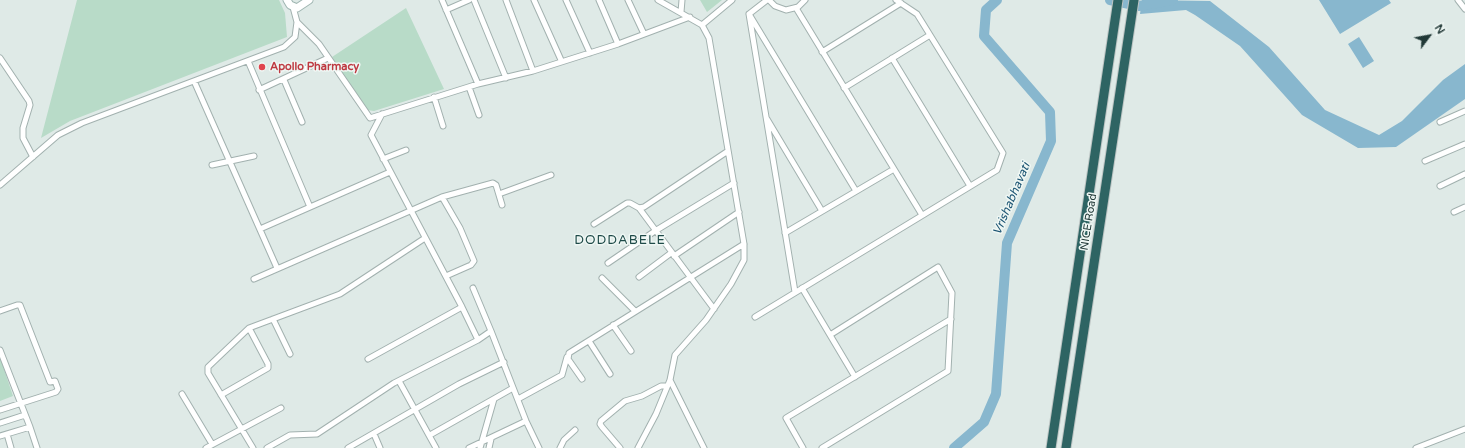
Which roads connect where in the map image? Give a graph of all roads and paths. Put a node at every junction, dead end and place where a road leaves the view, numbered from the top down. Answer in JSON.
{"nodes":[{"id":1,"x":287,"y":0,"type":"edge"},
{"id":2,"x":309,"y":0,"type":"edge"},
{"id":3,"x":442,"y":0,"type":"edge"},
{"id":4,"x":469,"y":0,"type":"edge"},
{"id":5,"x":474,"y":0,"type":"edge"},
{"id":6,"x":506,"y":0,"type":"edge"},
{"id":7,"x":534,"y":0,"type":"edge"},
{"id":8,"x":566,"y":0,"type":"edge"},
{"id":9,"x":599,"y":0,"type":"edge"},
{"id":10,"x":628,"y":0,"type":"edge"},
{"id":11,"x":658,"y":0,"type":"edge"},
{"id":12,"x":682,"y":0,"type":"edge"},
{"id":13,"x":732,"y":0,"type":"edge"},
{"id":14,"x":768,"y":0,"type":"edge"},
{"id":15,"x":1118,"y":0,"type":"edge"},
{"id":16,"x":1134,"y":0,"type":"edge"},
{"id":17,"x":1458,"y":0,"type":"edge"},
{"id":18,"x":805,"y":1,"type":"edge"},
{"id":19,"x":898,"y":2,"type":"edge"},
{"id":20,"x":293,"y":7,"type":"junction"},
{"id":21,"x":796,"y":8,"type":"junction"},
{"id":22,"x":1465,"y":9,"type":"edge"},
{"id":23,"x":446,"y":10,"type":"junction"},
{"id":24,"x":681,"y":12,"type":"junction"},
{"id":25,"x":749,"y":14,"type":"junction"},
{"id":26,"x":690,"y":17,"type":"junction"},
{"id":27,"x":297,"y":22,"type":"junction"},
{"id":28,"x":702,"y":25,"type":"junction"},
{"id":29,"x":644,"y":34,"type":"junction"},
{"id":30,"x":930,"y":35,"type":"junction"},
{"id":31,"x":618,"y":44,"type":"junction"},
{"id":32,"x":822,"y":52,"type":"junction"},
{"id":33,"x":590,"y":53,"type":"junction"},
{"id":34,"x":0,"y":58,"type":"edge"},
{"id":35,"x":328,"y":58,"type":"junction"},
{"id":36,"x":892,"y":58,"type":"junction"},
{"id":37,"x":561,"y":60,"type":"junction"},
{"id":38,"x":248,"y":61,"type":"junction"},
{"id":39,"x":533,"y":71,"type":"junction"},
{"id":40,"x":506,"y":78,"type":"junction"},
{"id":41,"x":284,"y":80,"type":"junction"},
{"id":42,"x":194,"y":81,"type":"junction"},
{"id":43,"x":478,"y":84,"type":"junction"},
{"id":44,"x":469,"y":87,"type":"junction"},
{"id":45,"x":844,"y":88,"type":"junction"},
{"id":46,"x":259,"y":90,"type":"junction"},
{"id":47,"x":434,"y":97,"type":"junction"},
{"id":48,"x":1465,"y":111,"type":"edge"},
{"id":49,"x":382,"y":114,"type":"junction"},
{"id":50,"x":478,"y":115,"type":"dead end"},
{"id":51,"x":766,"y":116,"type":"junction"},
{"id":52,"x":302,"y":122,"type":"dead end"},
{"id":53,"x":1440,"y":122,"type":"dead end"},
{"id":54,"x":443,"y":126,"type":"dead end"},
{"id":55,"x":1465,"y":144,"type":"edge"},
{"id":56,"x":406,"y":150,"type":"dead end"},
{"id":57,"x":728,"y":152,"type":"junction"},
{"id":58,"x":254,"y":156,"type":"dead end"},
{"id":59,"x":33,"y":157,"type":"junction"},
{"id":60,"x":383,"y":159,"type":"junction"},
{"id":61,"x":229,"y":161,"type":"junction"},
{"id":62,"x":1425,"y":161,"type":"dead end"},
{"id":63,"x":212,"y":165,"type":"dead end"},
{"id":64,"x":894,"y":169,"type":"junction"},
{"id":65,"x":390,"y":172,"type":"junction"},
{"id":66,"x":1465,"y":174,"type":"edge"},
{"id":67,"x":551,"y":175,"type":"dead end"},
{"id":68,"x":734,"y":183,"type":"junction"},
{"id":69,"x":0,"y":185,"type":"edge"},
{"id":70,"x":970,"y":186,"type":"junction"},
{"id":71,"x":1440,"y":186,"type":"dead end"},
{"id":72,"x":856,"y":191,"type":"junction"},
{"id":73,"x":499,"y":194,"type":"junction"},
{"id":74,"x":442,"y":197,"type":"junction"},
{"id":75,"x":502,"y":205,"type":"dead end"},
{"id":76,"x":310,"y":207,"type":"junction"},
{"id":77,"x":1465,"y":207,"type":"edge"},
{"id":78,"x":639,"y":208,"type":"junction"},
{"id":79,"x":410,"y":210,"type":"junction"},
{"id":80,"x":822,"y":211,"type":"junction"},
{"id":81,"x":739,"y":212,"type":"junction"},
{"id":82,"x":1454,"y":212,"type":"dead end"},
{"id":83,"x":922,"y":215,"type":"junction"},
{"id":84,"x":594,"y":224,"type":"dead end"},
{"id":85,"x":260,"y":229,"type":"junction"},
{"id":86,"x":655,"y":231,"type":"junction"},
{"id":87,"x":785,"y":233,"type":"junction"},
{"id":88,"x":426,"y":238,"type":"junction"},
{"id":89,"x":744,"y":244,"type":"junction"},
{"id":90,"x":672,"y":254,"type":"junction"},
{"id":91,"x":608,"y":263,"type":"dead end"},
{"id":92,"x":277,"y":268,"type":"junction"},
{"id":93,"x":446,"y":276,"type":"junction"},
{"id":94,"x":639,"y":277,"type":"dead end"},
{"id":95,"x":689,"y":277,"type":"junction"},
{"id":96,"x":602,"y":278,"type":"dead end"},
{"id":97,"x":254,"y":279,"type":"dead end"},
{"id":98,"x":473,"y":288,"type":"dead end"},
{"id":99,"x":802,"y":288,"type":"junction"},
{"id":100,"x":795,"y":292,"type":"junction"},
{"id":101,"x":462,"y":307,"type":"junction"},
{"id":102,"x":714,"y":309,"type":"junction"},
{"id":103,"x":0,"y":310,"type":"edge"},
{"id":104,"x":636,"y":311,"type":"junction"},
{"id":105,"x":755,"y":317,"type":"dead end"},
{"id":106,"x":273,"y":319,"type":"junction"},
{"id":107,"x":951,"y":319,"type":"junction"},
{"id":108,"x":613,"y":325,"type":"junction"},
{"id":109,"x":249,"y":328,"type":"junction"},
{"id":110,"x":491,"y":331,"type":"junction"},
{"id":111,"x":830,"y":335,"type":"junction"},
{"id":112,"x":478,"y":340,"type":"junction"},
{"id":113,"x":589,"y":341,"type":"junction"},
{"id":114,"x":0,"y":350,"type":"edge"},
{"id":115,"x":631,"y":351,"type":"dead end"},
{"id":116,"x":290,"y":354,"type":"dead end"},
{"id":117,"x":568,"y":356,"type":"junction"},
{"id":118,"x":368,"y":359,"type":"dead end"},
{"id":119,"x":504,"y":362,"type":"junction"},
{"id":120,"x":610,"y":374,"type":"dead end"},
{"id":121,"x":855,"y":377,"type":"junction"},
{"id":122,"x":582,"y":380,"type":"dead end"},
{"id":123,"x":670,"y":380,"type":"junction"},
{"id":124,"x":399,"y":381,"type":"junction"},
{"id":125,"x":666,"y":386,"type":"junction"},
{"id":126,"x":513,"y":388,"type":"junction"},
{"id":127,"x":182,"y":394,"type":"dead end"},
{"id":128,"x":221,"y":395,"type":"junction"},
{"id":129,"x":494,"y":399,"type":"junction"},
{"id":130,"x":518,"y":399,"type":"junction"},
{"id":131,"x":21,"y":403,"type":"junction"},
{"id":132,"x":280,"y":408,"type":"dead end"},
{"id":133,"x":416,"y":408,"type":"junction"},
{"id":134,"x":0,"y":410,"type":"edge"},
{"id":135,"x":26,"y":415,"type":"junction"},
{"id":136,"x":526,"y":421,"type":"junction"},
{"id":137,"x":0,"y":423,"type":"edge"},
{"id":138,"x":30,"y":427,"type":"junction"},
{"id":139,"x":241,"y":429,"type":"junction"},
{"id":140,"x":1465,"y":429,"type":"edge"},
{"id":141,"x":575,"y":430,"type":"dead end"},
{"id":142,"x":7,"y":434,"type":"junction"},
{"id":143,"x":374,"y":434,"type":"junction"},
{"id":144,"x":430,"y":435,"type":"junction"},
{"id":145,"x":0,"y":436,"type":"edge"},
{"id":146,"x":491,"y":439,"type":"junction"},
{"id":147,"x":212,"y":444,"type":"junction"},
{"id":148,"x":481,"y":445,"type":"edge"},
{"id":149,"x":11,"y":448,"type":"edge"},
{"id":150,"x":37,"y":448,"type":"edge"},
{"id":151,"x":206,"y":448,"type":"edge"},
{"id":152,"x":253,"y":448,"type":"edge"},
{"id":153,"x":267,"y":448,"type":"edge"},
{"id":154,"x":348,"y":448,"type":"edge"},
{"id":155,"x":380,"y":448,"type":"edge"},
{"id":156,"x":436,"y":448,"type":"edge"},
{"id":157,"x":469,"y":448,"type":"edge"},
{"id":158,"x":489,"y":448,"type":"edge"},
{"id":159,"x":540,"y":448,"type":"edge"},
{"id":160,"x":560,"y":448,"type":"edge"},
{"id":161,"x":620,"y":448,"type":"edge"},
{"id":162,"x":638,"y":448,"type":"edge"},
{"id":163,"x":704,"y":448,"type":"edge"},
{"id":164,"x":803,"y":448,"type":"edge"},
{"id":165,"x":822,"y":448,"type":"edge"},
{"id":166,"x":1050,"y":448,"type":"edge"},
{"id":167,"x":1066,"y":448,"type":"edge"},
{"id":168,"x":1416,"y":448,"type":"edge"}],
"edges":[{"from":1,"to":20,"type":"street"},
{"from":2,"to":20,"type":"street"},
{"from":3,"to":23,"type":"street"},
{"from":4,"to":23,"type":"street"},
{"from":5,"to":40,"type":"street"},
{"from":6,"to":39,"type":"street"},
{"from":7,"to":37,"type":"street"},
{"from":8,"to":33,"type":"street"},
{"from":9,"to":31,"type":"street"},
{"from":10,"to":29,"type":"street"},
{"from":11,"to":24,"type":"street"},
{"from":12,"to":24,"type":"street"},
{"from":13,"to":28,"type":"street"},
{"from":14,"to":21,"type":"street"},
{"from":14,"to":25,"type":"street"},
{"from":15,"to":166,"type":"highway","name":"NICE Road"},
{"from":16,"to":167,"type":"highway","name":"NICE Road"},
{"from":17,"to":22,"type":"street"},
{"from":18,"to":21,"type":"street"},
{"from":19,"to":30,"type":"street"},
{"from":19,"to":32,"type":"street"},
{"from":20,"to":27,"type":"street"},
{"from":21,"to":32,"type":"street"},
{"from":23,"to":43,"type":"street"},
{"from":24,"to":26,"type":"street"},
{"from":25,"to":51,"type":"street"},
{"from":25,"to":72,"type":"street"},
{"from":26,"to":28,"type":"street"},
{"from":26,"to":29,"type":"street"},
{"from":27,"to":35,"type":"street"},
{"from":27,"to":38,"type":"street"},
{"from":28,"to":57,"type":"street"},
{"from":29,"to":31,"type":"street"},
{"from":30,"to":36,"type":"street"},
{"from":30,"to":70,"type":"street"},
{"from":31,"to":33,"type":"street"},
{"from":32,"to":45,"type":"street"},
{"from":33,"to":37,"type":"street"},
{"from":34,"to":59,"type":"street"},
{"from":35,"to":41,"type":"street"},
{"from":35,"to":49,"type":"street"},
{"from":36,"to":45,"type":"street"},
{"from":36,"to":70,"type":"street"},
{"from":37,"to":39,"type":"street"},
{"from":38,"to":42,"type":"street"},
{"from":38,"to":46,"type":"street"},
{"from":39,"to":40,"type":"street"},
{"from":40,"to":43,"type":"street"},
{"from":41,"to":46,"type":"street"},
{"from":41,"to":52,"type":"street"},
{"from":42,"to":59,"type":"street"},
{"from":42,"to":61,"type":"street"},
{"from":43,"to":44,"type":"street"},
{"from":44,"to":47,"type":"street"},
{"from":44,"to":50,"type":"street"},
{"from":45,"to":64,"type":"street"},
{"from":46,"to":76,"type":"street"},
{"from":47,"to":49,"type":"street"},
{"from":47,"to":54,"type":"street"},
{"from":48,"to":53,"type":"street"},
{"from":49,"to":60,"type":"street"},
{"from":51,"to":80,"type":"street"},
{"from":51,"to":87,"type":"street"},
{"from":55,"to":62,"type":"street"},
{"from":56,"to":60,"type":"street"},
{"from":57,"to":68,"type":"street"},
{"from":57,"to":78,"type":"street"},
{"from":58,"to":61,"type":"street"},
{"from":59,"to":69,"type":"street"},
{"from":60,"to":65,"type":"street"},
{"from":61,"to":63,"type":"street"},
{"from":61,"to":85,"type":"street"},
{"from":64,"to":72,"type":"street"},
{"from":64,"to":83,"type":"street"},
{"from":65,"to":76,"type":"street"},
{"from":65,"to":79,"type":"street"},
{"from":66,"to":71,"type":"street"},
{"from":67,"to":73,"type":"street"},
{"from":68,"to":81,"type":"street"},
{"from":68,"to":86,"type":"street"},
{"from":70,"to":83,"type":"street"},
{"from":72,"to":80,"type":"street"},
{"from":73,"to":74,"type":"street"},
{"from":73,"to":75,"type":"street"},
{"from":74,"to":79,"type":"street"},
{"from":74,"to":93,"type":"street"},
{"from":76,"to":85,"type":"street"},
{"from":77,"to":82,"type":"street"},
{"from":78,"to":84,"type":"street"},
{"from":78,"to":86,"type":"street"},
{"from":79,"to":88,"type":"street"},
{"from":79,"to":92,"type":"street"},
{"from":80,"to":87,"type":"street"},
{"from":81,"to":89,"type":"street"},
{"from":81,"to":90,"type":"street"},
{"from":83,"to":99,"type":"street"},
{"from":85,"to":92,"type":"street"},
{"from":86,"to":90,"type":"street"},
{"from":86,"to":91,"type":"street"},
{"from":87,"to":100,"type":"street"},
{"from":88,"to":93,"type":"street"},
{"from":88,"to":106,"type":"street"},
{"from":89,"to":95,"type":"street"},
{"from":89,"to":102,"type":"street"},
{"from":90,"to":94,"type":"street"},
{"from":90,"to":95,"type":"street"},
{"from":92,"to":97,"type":"street"},
{"from":93,"to":101,"type":"street"},
{"from":95,"to":102,"type":"street"},
{"from":95,"to":104,"type":"street"},
{"from":96,"to":104,"type":"street"},
{"from":98,"to":110,"type":"street"},
{"from":99,"to":100,"type":"street"},
{"from":99,"to":111,"type":"street"},
{"from":100,"to":105,"type":"street"},
{"from":101,"to":112,"type":"street"},
{"from":101,"to":118,"type":"street"},
{"from":102,"to":123,"type":"street"},
{"from":103,"to":131,"type":"street"},
{"from":104,"to":108,"type":"street"},
{"from":106,"to":109,"type":"street"},
{"from":106,"to":116,"type":"street"},
{"from":107,"to":111,"type":"street"},
{"from":107,"to":121,"type":"street"},
{"from":107,"to":165,"type":"street"},
{"from":108,"to":113,"type":"street"},
{"from":108,"to":115,"type":"street"},
{"from":109,"to":128,"type":"street"},
{"from":109,"to":128,"type":"street"},
{"from":110,"to":112,"type":"street"},
{"from":110,"to":119,"type":"street"},
{"from":111,"to":121,"type":"street"},
{"from":112,"to":124,"type":"street"},
{"from":113,"to":117,"type":"street"},
{"from":113,"to":120,"type":"street"},
{"from":114,"to":131,"type":"street"},
{"from":117,"to":122,"type":"street"},
{"from":117,"to":130,"type":"street"},
{"from":119,"to":126,"type":"street"},
{"from":119,"to":133,"type":"street"},
{"from":121,"to":164,"type":"street"},
{"from":123,"to":125,"type":"street"},
{"from":123,"to":163,"type":"street"},
{"from":124,"to":133,"type":"street"},
{"from":124,"to":153,"type":"street"},
{"from":125,"to":161,"type":"street"},
{"from":125,"to":162,"type":"street"},
{"from":126,"to":129,"type":"street"},
{"from":126,"to":130,"type":"street"},
{"from":127,"to":147,"type":"street"},
{"from":128,"to":139,"type":"street"},
{"from":129,"to":144,"type":"street"},
{"from":129,"to":148,"type":"street"},
{"from":130,"to":136,"type":"street"},
{"from":131,"to":134,"type":"street"},
{"from":131,"to":135,"type":"street"},
{"from":132,"to":139,"type":"street"},
{"from":133,"to":143,"type":"street"},
{"from":133,"to":144,"type":"street"},
{"from":135,"to":137,"type":"street"},
{"from":135,"to":138,"type":"street"},
{"from":136,"to":146,"type":"street"},
{"from":136,"to":159,"type":"street"},
{"from":138,"to":142,"type":"street"},
{"from":138,"to":150,"type":"street"},
{"from":139,"to":147,"type":"street"},
{"from":139,"to":152,"type":"street"},
{"from":140,"to":168,"type":"street"},
{"from":141,"to":160,"type":"street"},
{"from":142,"to":145,"type":"street"},
{"from":142,"to":149,"type":"street"},
{"from":143,"to":154,"type":"street"},
{"from":143,"to":155,"type":"street"},
{"from":144,"to":156,"type":"street"},
{"from":146,"to":148,"type":"street"},
{"from":146,"to":158,"type":"street"},
{"from":147,"to":151,"type":"street"},
{"from":148,"to":157,"type":"street"}]}
